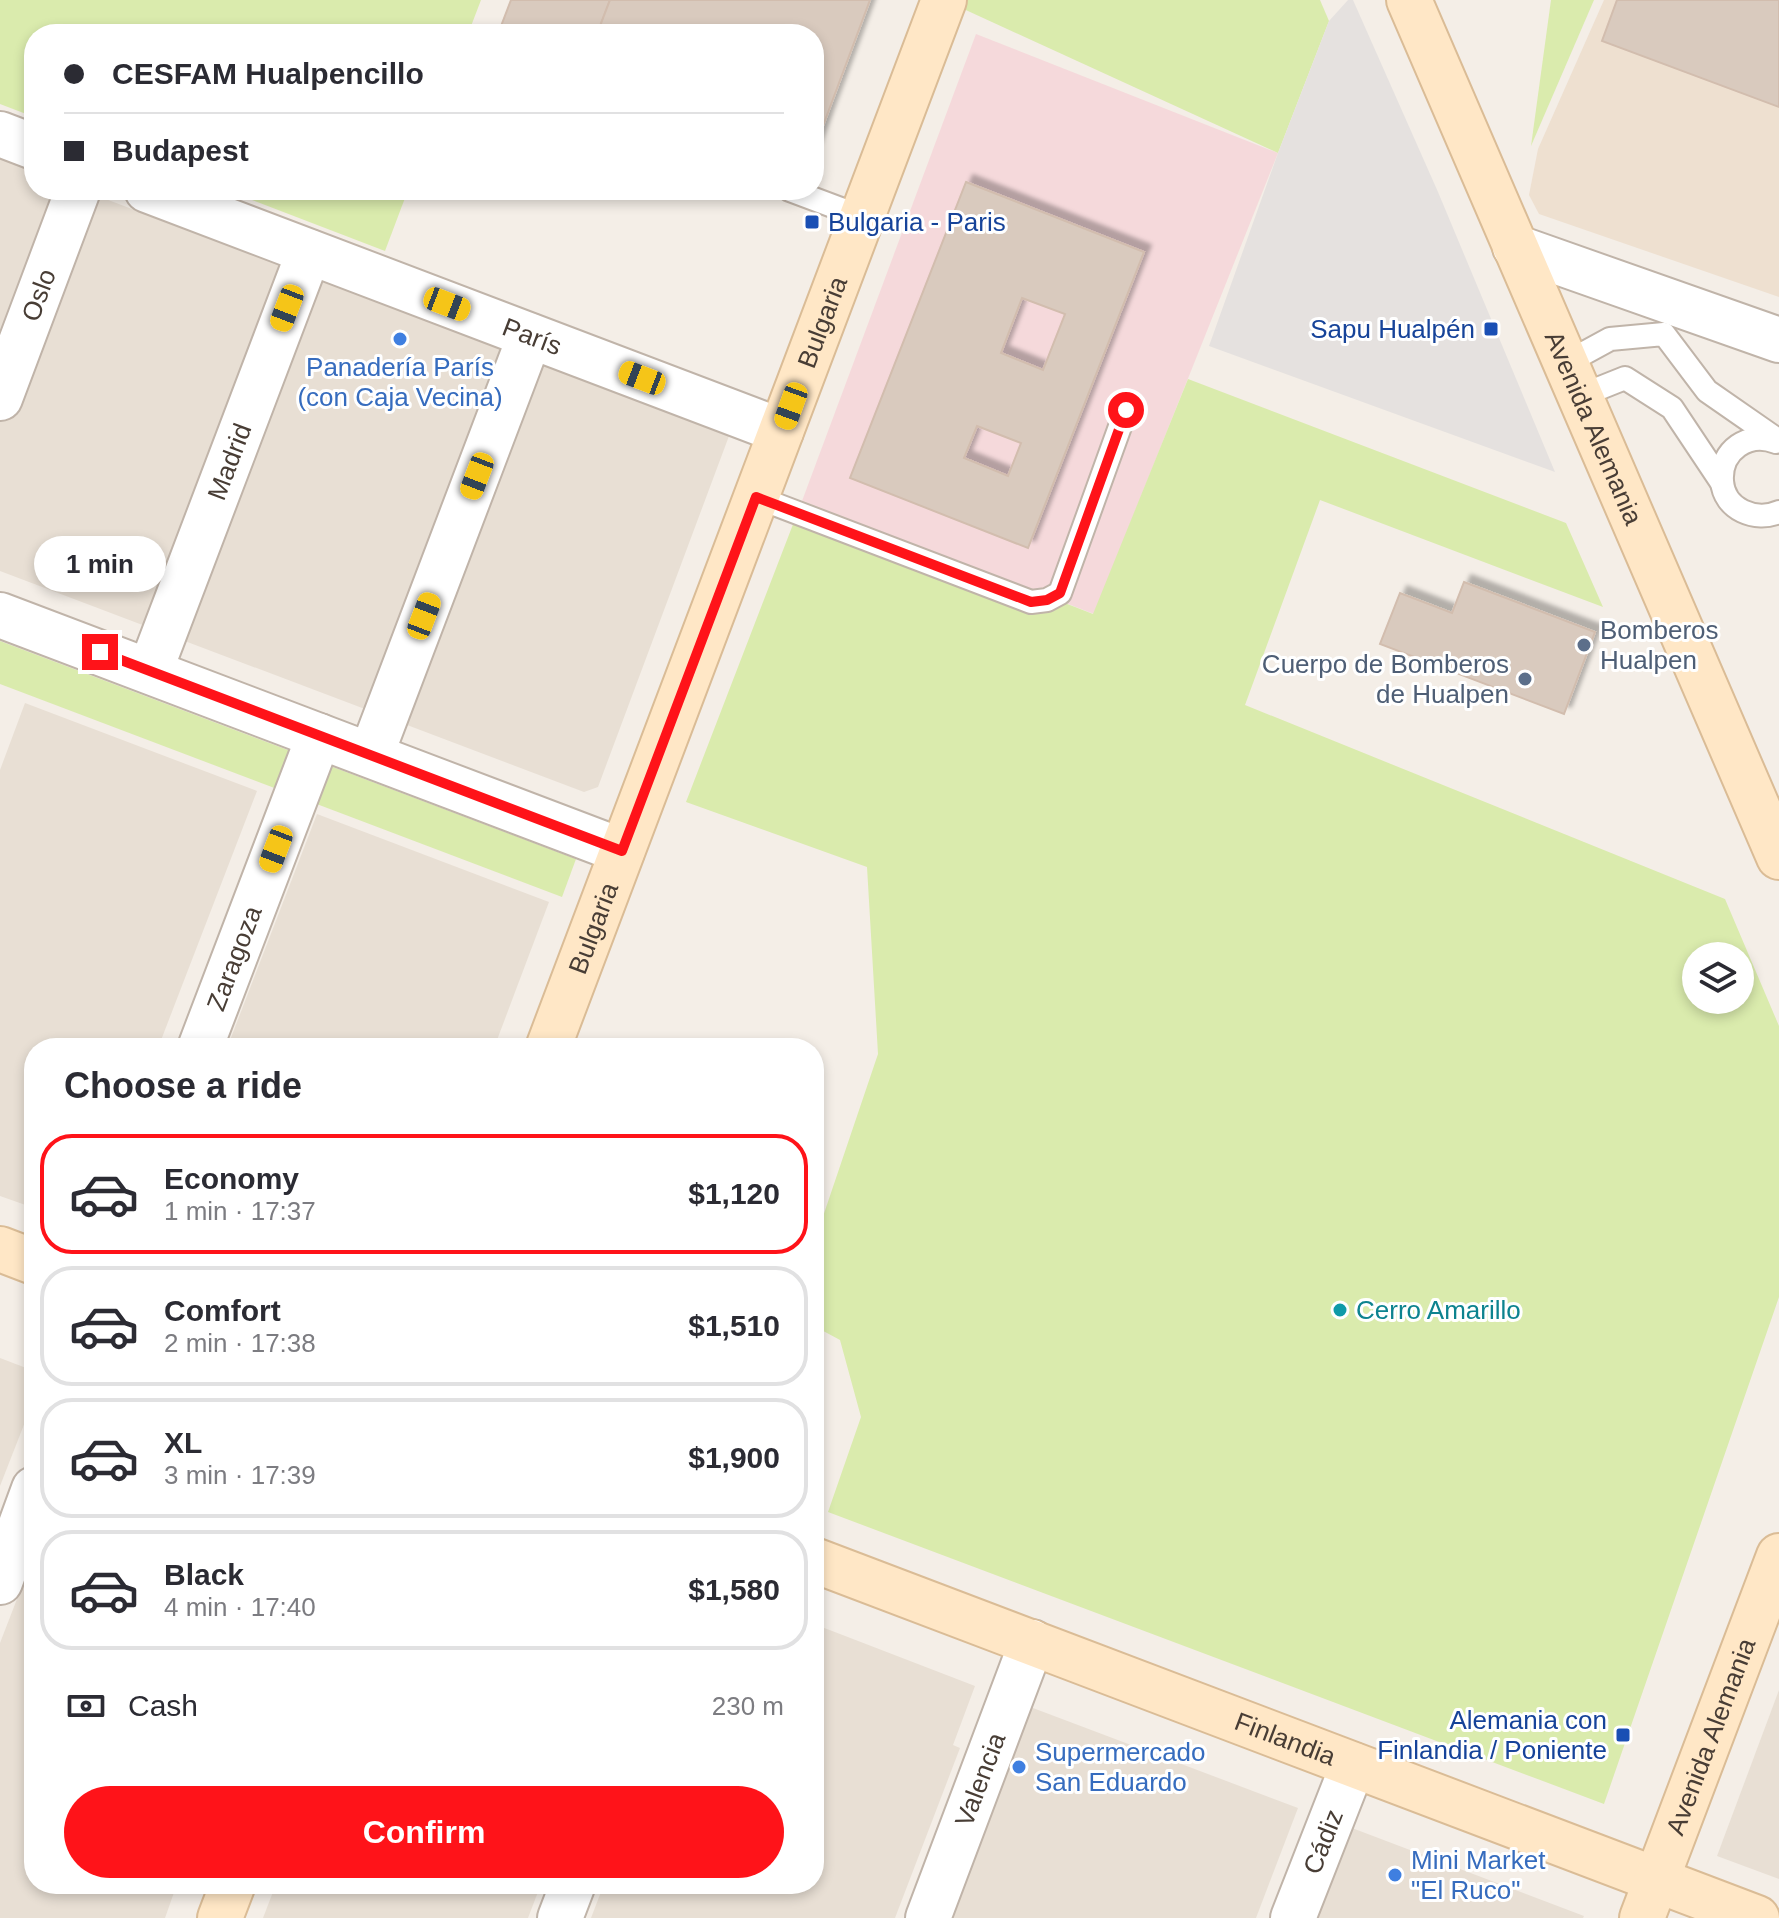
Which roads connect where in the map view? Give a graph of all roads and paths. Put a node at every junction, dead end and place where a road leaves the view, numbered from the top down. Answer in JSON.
{"nodes":[{"id":1,"x":944,"y":0,"type":"edge"},
{"id":2,"x":1409,"y":0,"type":"edge"},
{"id":3,"x":0,"y":134,"type":"edge"},
{"id":4,"x":24,"y":143,"type":"edge"},
{"id":5,"x":74,"y":200,"type":"edge"},
{"id":6,"x":173,"y":200,"type":"edge"},
{"id":7,"x":817,"y":200,"type":"edge"},
{"id":8,"x":862,"y":217,"type":"junction"},
{"id":9,"x":1515,"y":247,"type":"junction"},
{"id":10,"x":309,"y":252,"type":"junction"},
{"id":11,"x":530,"y":336,"type":"junction"},
{"id":12,"x":1779,"y":340,"type":"edge"},
{"id":13,"x":1573,"y":380,"type":"junction"},
{"id":14,"x":0,"y":398,"type":"edge"},
{"id":15,"x":1126,"y":410,"type":"dead end"},
{"id":16,"x":781,"y":431,"type":"junction"},
{"id":17,"x":1779,"y":442,"type":"edge"},
{"id":18,"x":1722,"y":483,"type":"junction"},
{"id":19,"x":756,"y":497,"type":"junction"},
{"id":20,"x":1779,"y":512,"type":"edge"},
{"id":21,"x":0,"y":615,"type":"edge"},
{"id":22,"x":150,"y":671,"type":"junction"},
{"id":23,"x":319,"y":736,"type":"junction"},
{"id":24,"x":371,"y":755,"type":"junction"},
{"id":25,"x":622,"y":851,"type":"junction"},
{"id":26,"x":1779,"y":857,"type":"edge"},
{"id":27,"x":204,"y":1038,"type":"edge"},
{"id":28,"x":552,"y":1038,"type":"edge"},
{"id":29,"x":0,"y":1249,"type":"edge"},
{"id":30,"x":24,"y":1258,"type":"edge"},
{"id":31,"x":24,"y":1516,"type":"edge"},
{"id":32,"x":1779,"y":1556,"type":"edge"},
{"id":33,"x":824,"y":1564,"type":"edge"},
{"id":34,"x":0,"y":1582,"type":"edge"},
{"id":35,"x":1032,"y":1642,"type":"junction"},
{"id":36,"x":1353,"y":1765,"type":"junction"},
{"id":37,"x":229,"y":1894,"type":"edge"},
{"id":38,"x":569,"y":1894,"type":"edge"},
{"id":39,"x":1649,"y":1899,"type":"edge"},
{"id":40,"x":220,"y":1918,"type":"edge"},
{"id":41,"x":560,"y":1918,"type":"edge"},
{"id":42,"x":928,"y":1918,"type":"edge"},
{"id":43,"x":1293,"y":1918,"type":"edge"},
{"id":44,"x":1757,"y":1918,"type":"edge"}],
"edges":[{"from":1,"to":8,"type":"street","name":"Bulgaria"},
{"from":2,"to":9,"type":"street","name":"Avenida Alemania"},
{"from":3,"to":4,"type":"street"},
{"from":5,"to":14,"type":"street","name":"Oslo"},
{"from":6,"to":10,"type":"street","name":"París"},
{"from":7,"to":8,"type":"lane"},
{"from":8,"to":16,"type":"street","name":"Bulgaria"},
{"from":9,"to":12,"type":"street"},
{"from":9,"to":13,"type":"street","name":"Avenida Alemania"},
{"from":10,"to":11,"type":"street","name":"París"},
{"from":10,"to":22,"type":"street","name":"Madrid"},
{"from":11,"to":16,"type":"street","name":"París"},
{"from":11,"to":24,"type":"street"},
{"from":13,"to":17,"type":"lane"},
{"from":13,"to":18,"type":"lane"},
{"from":13,"to":26,"type":"street","name":"Avenida Alemania"},
{"from":15,"to":19,"type":"lane"},
{"from":16,"to":19,"type":"street","name":"Bulgaria"},
{"from":17,"to":18,"type":"lane"},
{"from":18,"to":20,"type":"lane"},
{"from":19,"to":25,"type":"street","name":"Bulgaria"},
{"from":21,"to":22,"type":"street"},
{"from":22,"to":23,"type":"street"},
{"from":23,"to":24,"type":"street"},
{"from":23,"to":27,"type":"street","name":"Zaragoza"},
{"from":24,"to":25,"type":"street"},
{"from":25,"to":28,"type":"street","name":"Bulgaria"},
{"from":29,"to":30,"type":"street"},
{"from":31,"to":34,"type":"street"},
{"from":32,"to":39,"type":"street","name":"Avenida Alemania"},
{"from":33,"to":35,"type":"street","name":"Finlandia"},
{"from":35,"to":36,"type":"street","name":"Finlandia"},
{"from":35,"to":42,"type":"street","name":"Valencia"},
{"from":36,"to":39,"type":"street","name":"Finlandia"},
{"from":36,"to":43,"type":"street","name":"Cádiz"},
{"from":37,"to":40,"type":"street"},
{"from":38,"to":41,"type":"street"},
{"from":39,"to":44,"type":"street","name":"Finlandia"}]}
